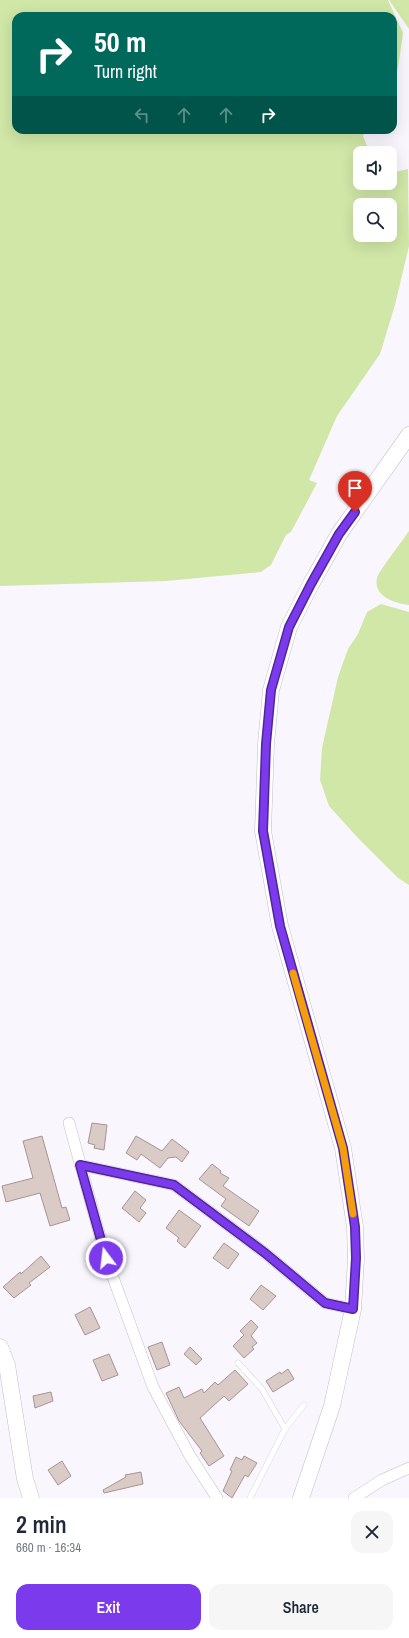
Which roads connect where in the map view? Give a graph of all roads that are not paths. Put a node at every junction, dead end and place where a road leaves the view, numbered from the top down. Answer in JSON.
{"nodes":[{"id":1,"x":409,"y":435,"type":"edge"},
{"id":2,"x":69,"y":1123,"type":"dead end"},
{"id":3,"x":80,"y":1165,"type":"junction"},
{"id":4,"x":353,"y":1309,"type":"junction"},
{"id":5,"x":0,"y":1347,"type":"edge"},
{"id":6,"x":238,"y":1363,"type":"dead end"},
{"id":7,"x":304,"y":1405,"type":"dead end"},
{"id":8,"x":284,"y":1428,"type":"junction"},
{"id":9,"x":409,"y":1468,"type":"edge"},
{"id":10,"x":31,"y":1498,"type":"edge"},
{"id":11,"x":217,"y":1498,"type":"edge"},
{"id":12,"x":250,"y":1498,"type":"edge"},
{"id":13,"x":301,"y":1498,"type":"edge"},
{"id":14,"x":354,"y":1498,"type":"edge"}],
"edges":[{"from":1,"to":4,"type":"street"},
{"from":2,"to":3,"type":"street"},
{"from":3,"to":4,"type":"street"},
{"from":3,"to":11,"type":"street"},
{"from":4,"to":13,"type":"street"},
{"from":5,"to":10,"type":"street"},
{"from":6,"to":8,"type":"lane"},
{"from":7,"to":8,"type":"lane"},
{"from":8,"to":12,"type":"lane"},
{"from":9,"to":14,"type":"street"}]}
